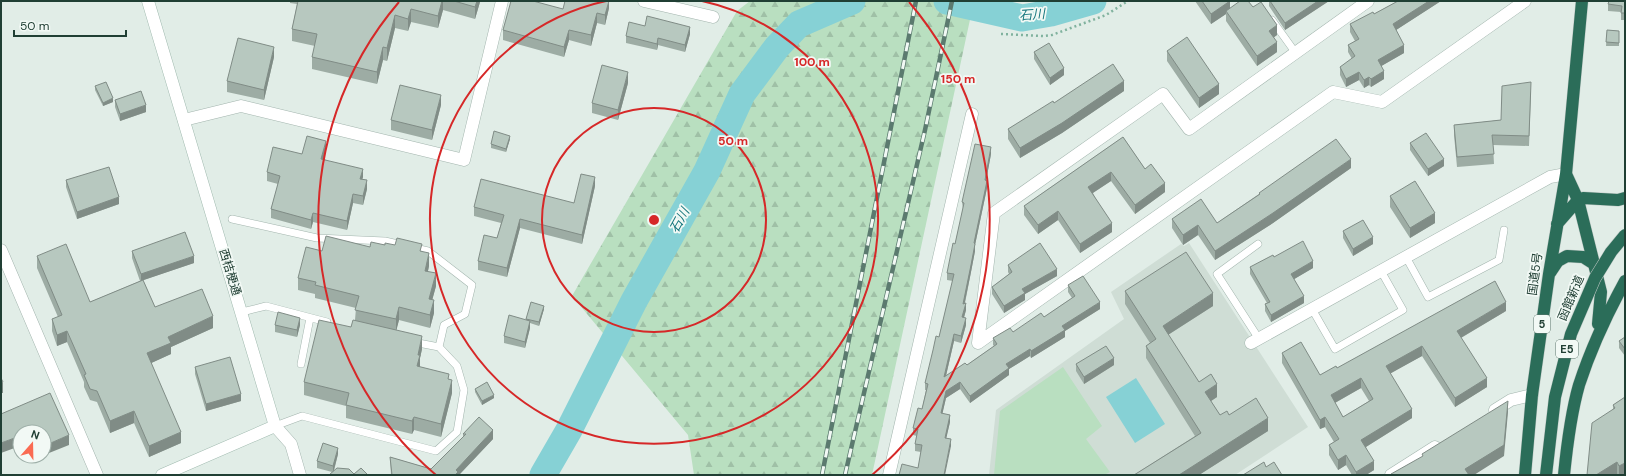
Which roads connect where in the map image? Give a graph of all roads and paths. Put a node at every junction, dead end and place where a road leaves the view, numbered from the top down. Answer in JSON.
{"nodes":[{"id":1,"x":148,"y":1,"type":"edge"},
{"id":2,"x":502,"y":1,"type":"edge"},
{"id":3,"x":644,"y":1,"type":"edge"},
{"id":4,"x":1128,"y":1,"type":"edge"},
{"id":5,"x":1525,"y":1,"type":"edge"},
{"id":6,"x":1582,"y":1,"type":"edge"},
{"id":7,"x":1363,"y":2,"type":"edge"},
{"id":8,"x":1268,"y":14,"type":"edge"},
{"id":9,"x":713,"y":17,"type":"dead end"},
{"id":10,"x":1001,"y":34,"type":"dead end"},
{"id":11,"x":1295,"y":52,"type":"junction"},
{"id":12,"x":972,"y":114,"type":"dead end"},
{"id":13,"x":184,"y":120,"type":"junction"},
{"id":14,"x":1566,"y":174,"type":"junction"},
{"id":15,"x":1625,"y":198,"type":"edge"},
{"id":16,"x":1578,"y":200,"type":"junction"},
{"id":17,"x":232,"y":219,"type":"dead end"},
{"id":18,"x":1556,"y":225,"type":"junction"},
{"id":19,"x":1504,"y":230,"type":"dead end"},
{"id":20,"x":1625,"y":235,"type":"edge"},
{"id":21,"x":1258,"y":244,"type":"dead end"},
{"id":22,"x":1,"y":250,"type":"edge"},
{"id":23,"x":1406,"y":257,"type":"junction"},
{"id":24,"x":1594,"y":264,"type":"junction"},
{"id":25,"x":1381,"y":271,"type":"junction"},
{"id":26,"x":1549,"y":274,"type":"junction"},
{"id":27,"x":1625,"y":281,"type":"edge"},
{"id":28,"x":1312,"y":309,"type":"junction"},
{"id":29,"x":242,"y":312,"type":"junction"},
{"id":30,"x":310,"y":318,"type":"junction"},
{"id":31,"x":332,"y":323,"type":"edge"},
{"id":32,"x":408,"y":340,"type":"edge"},
{"id":33,"x":1255,"y":341,"type":"joint"},
{"id":34,"x":1594,"y":343,"type":"junction"},
{"id":35,"x":439,"y":347,"type":"junction"},
{"id":36,"x":301,"y":364,"type":"dead end"},
{"id":37,"x":1532,"y":395,"type":"junction"},
{"id":38,"x":1484,"y":417,"type":"edge"},
{"id":39,"x":275,"y":426,"type":"junction"},
{"id":40,"x":1444,"y":442,"type":"edge"},
{"id":41,"x":97,"y":475,"type":"edge"},
{"id":42,"x":162,"y":475,"type":"edge"},
{"id":43,"x":300,"y":475,"type":"edge"},
{"id":44,"x":889,"y":475,"type":"edge"},
{"id":45,"x":1391,"y":475,"type":"edge"},
{"id":46,"x":1525,"y":475,"type":"edge"},
{"id":47,"x":1546,"y":475,"type":"edge"},
{"id":48,"x":1564,"y":475,"type":"edge"}],
"edges":[{"from":1,"to":13,"type":"street","name":"西桔梗通"},
{"from":2,"to":13,"type":"street"},
{"from":3,"to":9,"type":"street"},
{"from":4,"to":10,"type":"path"},
{"from":5,"to":11,"type":"street"},
{"from":6,"to":14,"type":"highway","name":"国道5号","number":"5"},
{"from":7,"to":11,"type":"street"},
{"from":8,"to":11,"type":"lane"},
{"from":12,"to":44,"type":"street"},
{"from":13,"to":29,"type":"street","name":"西桔梗通"},
{"from":14,"to":16,"type":"highway"},
{"from":14,"to":18,"type":"highway","name":"国道5号","number":"5"},
{"from":14,"to":23,"type":"street"},
{"from":15,"to":16,"type":"highway"},
{"from":16,"to":18,"type":"highway"},
{"from":16,"to":24,"type":"highway"},
{"from":17,"to":35,"type":"lane"},
{"from":18,"to":26,"type":"highway","name":"国道5号","number":"5"},
{"from":19,"to":23,"type":"lane"},
{"from":20,"to":47,"type":"highway","name":"函館新道","number":"E5","bridge":true},
{"from":21,"to":33,"type":"lane"},
{"from":22,"to":41,"type":"street"},
{"from":23,"to":25,"type":"street"},
{"from":24,"to":26,"type":"highway"},
{"from":24,"to":34,"type":"highway"},
{"from":25,"to":28,"type":"street"},
{"from":25,"to":28,"type":"lane"},
{"from":26,"to":37,"type":"highway","name":"国道5号","number":"5"},
{"from":27,"to":34,"type":"highway"},
{"from":28,"to":33,"type":"street"},
{"from":29,"to":30,"type":"lane"},
{"from":29,"to":39,"type":"street","name":"西桔梗通"},
{"from":30,"to":31,"type":"lane"},
{"from":30,"to":36,"type":"lane"},
{"from":32,"to":35,"type":"lane"},
{"from":34,"to":48,"type":"highway"},
{"from":35,"to":39,"type":"lane"},
{"from":37,"to":38,"type":"street"},
{"from":37,"to":46,"type":"highway","name":"国道5号","number":"5"},
{"from":39,"to":42,"type":"street"},
{"from":39,"to":43,"type":"street"},
{"from":40,"to":45,"type":"street"}]}
